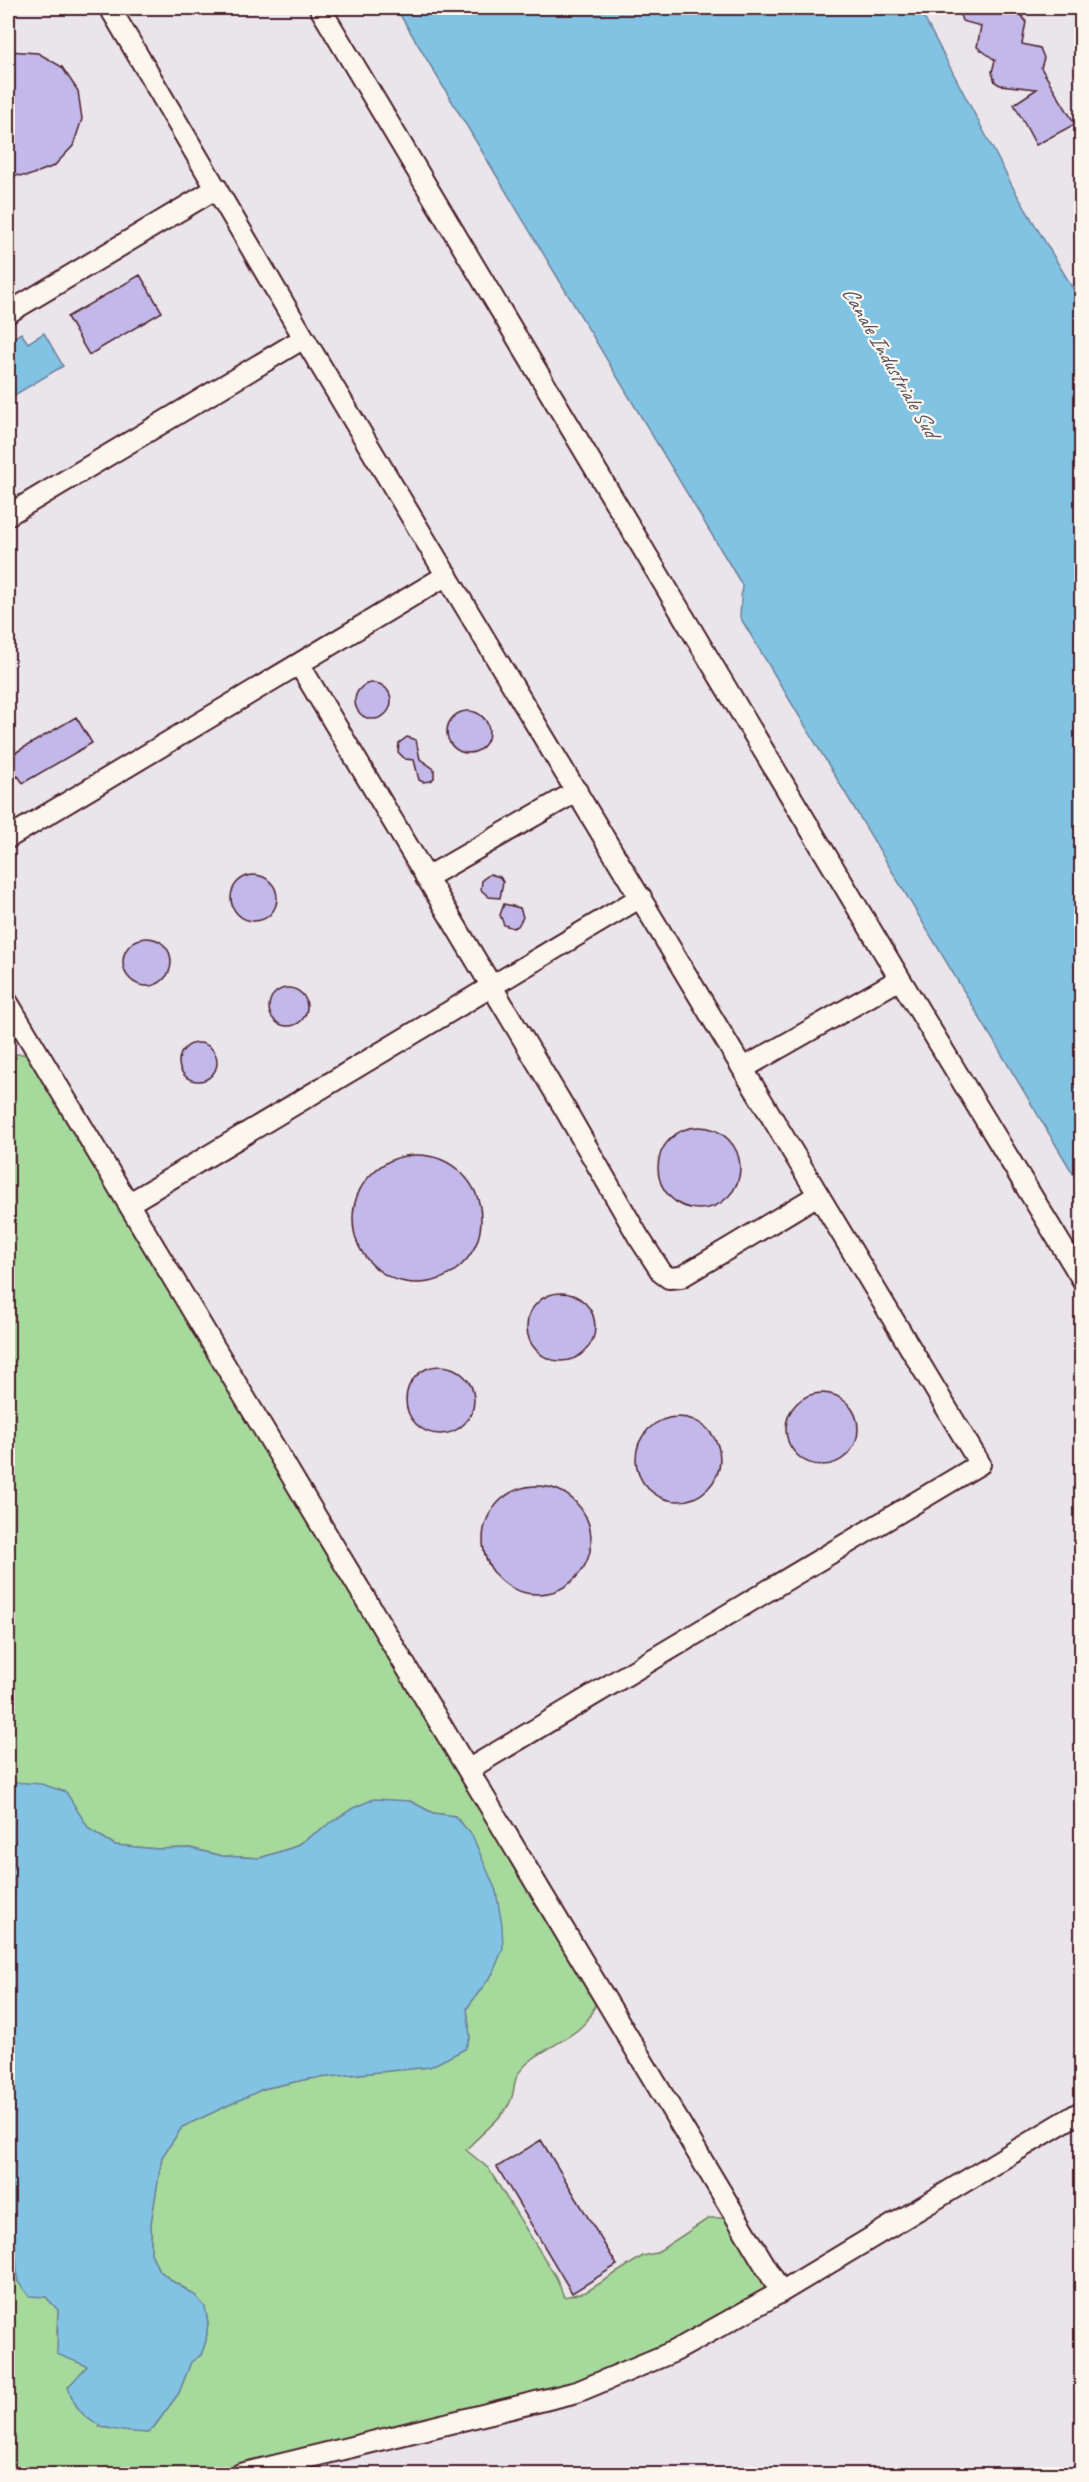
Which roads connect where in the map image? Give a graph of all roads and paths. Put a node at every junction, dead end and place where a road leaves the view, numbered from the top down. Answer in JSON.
{"nodes":[{"id":1,"x":110,"y":8,"type":"edge"},
{"id":2,"x":320,"y":8,"type":"edge"},
{"id":3,"x":217,"y":188,"type":"junction"},
{"id":4,"x":8,"y":313,"type":"edge"},
{"id":5,"x":304,"y":338,"type":"junction"},
{"id":6,"x":8,"y":516,"type":"edge"},
{"id":7,"x":447,"y":575,"type":"junction"},
{"id":8,"x":299,"y":664,"type":"junction"},
{"id":9,"x":577,"y":791,"type":"junction"},
{"id":10,"x":8,"y":838,"type":"edge"},
{"id":11,"x":426,"y":878,"type":"junction"},
{"id":12,"x":641,"y":897,"type":"junction"},
{"id":13,"x":900,"y":979,"type":"junction"},
{"id":14,"x":490,"y":985,"type":"junction"},
{"id":15,"x":8,"y":1003,"type":"edge"},
{"id":16,"x":744,"y":1068,"type":"junction"},
{"id":17,"x":818,"y":1195,"type":"junction"},
{"id":18,"x":128,"y":1204,"type":"junction"},
{"id":19,"x":1082,"y":1279,"type":"edge"},
{"id":20,"x":469,"y":1769,"type":"junction"},
{"id":21,"x":1082,"y":2111,"type":"edge"},
{"id":22,"x":781,"y":2292,"type":"junction"},
{"id":23,"x":241,"y":2475,"type":"edge"}],
"edges":[{"from":1,"to":3,"type":"lane"},
{"from":2,"to":13,"type":"lane"},
{"from":3,"to":4,"type":"lane"},
{"from":3,"to":5,"type":"lane"},
{"from":5,"to":6,"type":"lane"},
{"from":5,"to":7,"type":"lane"},
{"from":7,"to":8,"type":"lane"},
{"from":7,"to":9,"type":"lane"},
{"from":8,"to":10,"type":"lane"},
{"from":8,"to":11,"type":"lane"},
{"from":9,"to":11,"type":"lane"},
{"from":9,"to":12,"type":"lane"},
{"from":11,"to":14,"type":"lane"},
{"from":12,"to":14,"type":"lane"},
{"from":12,"to":16,"type":"lane"},
{"from":13,"to":16,"type":"lane"},
{"from":13,"to":19,"type":"lane"},
{"from":14,"to":17,"type":"lane"},
{"from":14,"to":18,"type":"lane"},
{"from":15,"to":18,"type":"lane"},
{"from":16,"to":17,"type":"lane"},
{"from":17,"to":20,"type":"lane"},
{"from":18,"to":20,"type":"lane"},
{"from":20,"to":22,"type":"lane"},
{"from":21,"to":22,"type":"lane"},
{"from":22,"to":23,"type":"lane"}]}
